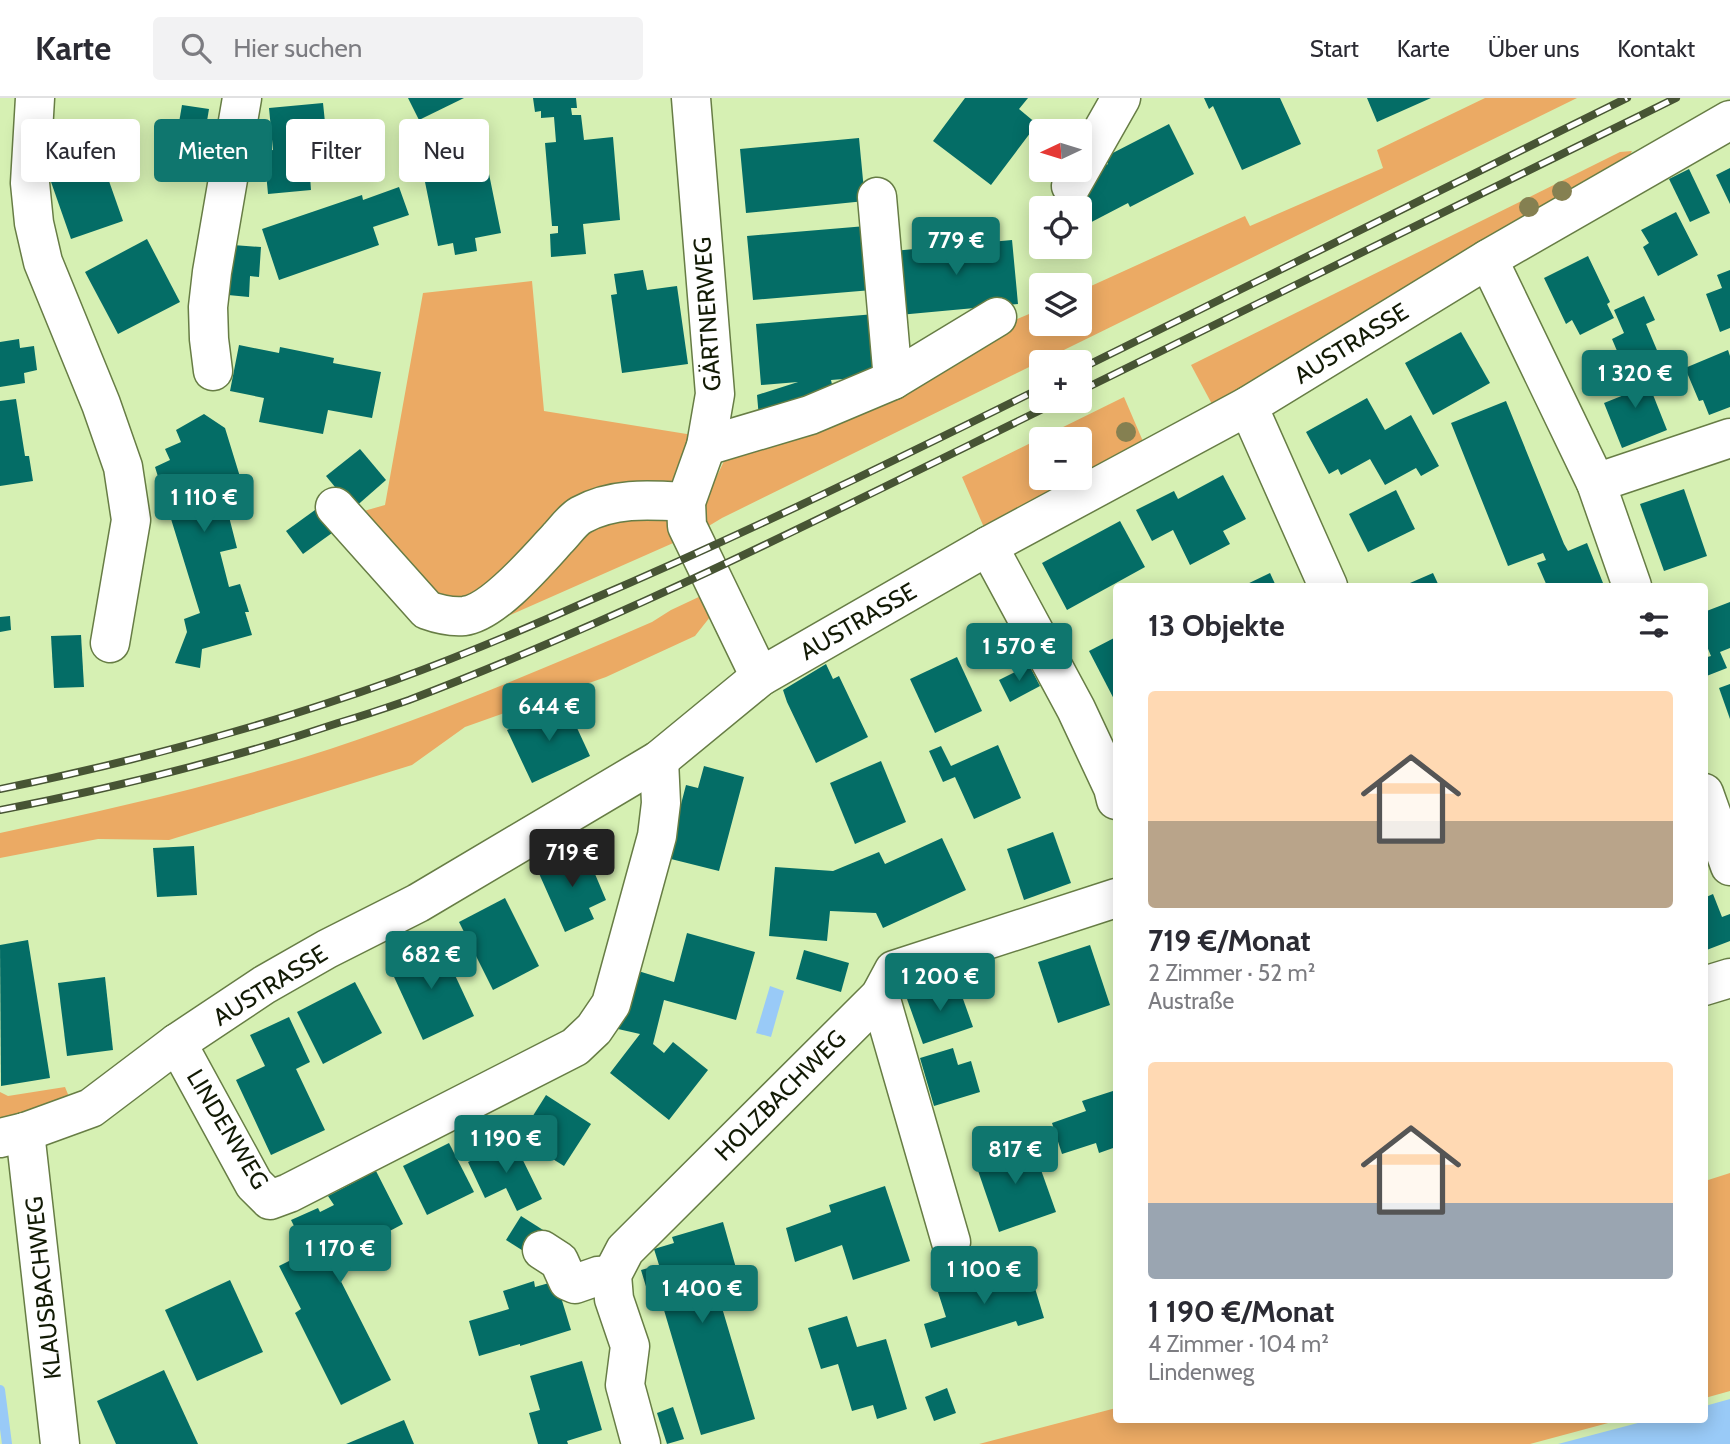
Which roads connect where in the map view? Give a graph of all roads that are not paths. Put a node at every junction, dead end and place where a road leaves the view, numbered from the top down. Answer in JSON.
{"nodes":[{"id":1,"x":35,"y":98,"type":"edge"},
{"id":2,"x":242,"y":98,"type":"edge"},
{"id":3,"x":691,"y":98,"type":"edge"},
{"id":4,"x":1121,"y":98,"type":"edge"},
{"id":5,"x":1730,"y":120,"type":"edge"},
{"id":6,"x":1071,"y":186,"type":"dead end"},
{"id":7,"x":877,"y":197,"type":"dead end"},
{"id":8,"x":1488,"y":259,"type":"junction"},
{"id":9,"x":998,"y":317,"type":"dead end"},
{"id":10,"x":213,"y":371,"type":"dead end"},
{"id":11,"x":893,"y":380,"type":"junction"},
{"id":12,"x":1248,"y":406,"type":"junction"},
{"id":13,"x":1730,"y":438,"type":"edge"},
{"id":14,"x":706,"y":446,"type":"junction"},
{"id":15,"x":1596,"y":483,"type":"junction"},
{"id":16,"x":686,"y":502,"type":"junction"},
{"id":17,"x":335,"y":507,"type":"dead end"},
{"id":18,"x":988,"y":546,"type":"junction"},
{"id":19,"x":1327,"y":583,"type":"edge"},
{"id":20,"x":1631,"y":583,"type":"edge"},
{"id":21,"x":110,"y":643,"type":"dead end"},
{"id":22,"x":760,"y":677,"type":"junction"},
{"id":23,"x":659,"y":760,"type":"junction"},
{"id":24,"x":1113,"y":788,"type":"edge"},
{"id":25,"x":1708,"y":804,"type":"edge"},
{"id":26,"x":1730,"y":866,"type":"edge"},
{"id":27,"x":1113,"y":899,"type":"edge"},
{"id":28,"x":1730,"y":978,"type":"edge"},
{"id":29,"x":1708,"y":985,"type":"edge"},
{"id":30,"x":880,"y":996,"type":"junction"},
{"id":31,"x":177,"y":1043,"type":"junction"},
{"id":32,"x":12,"y":1135,"type":"edge"},
{"id":33,"x":951,"y":1242,"type":"dead end"},
{"id":34,"x":542,"y":1250,"type":"dead end"},
{"id":35,"x":612,"y":1275,"type":"junction"},
{"id":36,"x":60,"y":1444,"type":"edge"},
{"id":37,"x":640,"y":1444,"type":"edge"}],
"edges":[{"from":1,"to":21,"type":"street"},
{"from":2,"to":10,"type":"street"},
{"from":3,"to":14,"type":"street","name":"GÄRTNERWEG"},
{"from":4,"to":6,"type":"street"},
{"from":5,"to":8,"type":"street","name":"AUSTRASSE"},
{"from":7,"to":11,"type":"street"},
{"from":8,"to":12,"type":"street","name":"AUSTRASSE"},
{"from":8,"to":15,"type":"street"},
{"from":9,"to":11,"type":"street"},
{"from":11,"to":14,"type":"street"},
{"from":12,"to":18,"type":"street","name":"AUSTRASSE"},
{"from":12,"to":19,"type":"street"},
{"from":13,"to":15,"type":"street"},
{"from":14,"to":16,"type":"street","name":"GÄRTNERWEG"},
{"from":15,"to":20,"type":"street"},
{"from":16,"to":17,"type":"street"},
{"from":16,"to":22,"type":"street","name":"GÄRTNERWEG"},
{"from":18,"to":22,"type":"street","name":"AUSTRASSE"},
{"from":18,"to":24,"type":"street"},
{"from":22,"to":23,"type":"street","name":"AUSTRASSE"},
{"from":23,"to":31,"type":"street","name":"AUSTRASSE"},
{"from":23,"to":31,"type":"street","name":"LINDENWEG"},
{"from":25,"to":26,"type":"street"},
{"from":27,"to":30,"type":"street","name":"HOLZBACHWEG"},
{"from":28,"to":29,"type":"street"},
{"from":30,"to":33,"type":"street"},
{"from":30,"to":35,"type":"street","name":"HOLZBACHWEG"},
{"from":31,"to":32,"type":"street","name":"AUSTRASSE"},
{"from":32,"to":36,"type":"street","name":"KLAUSBACHWEG"},
{"from":34,"to":35,"type":"street"},
{"from":35,"to":37,"type":"street"}]}
